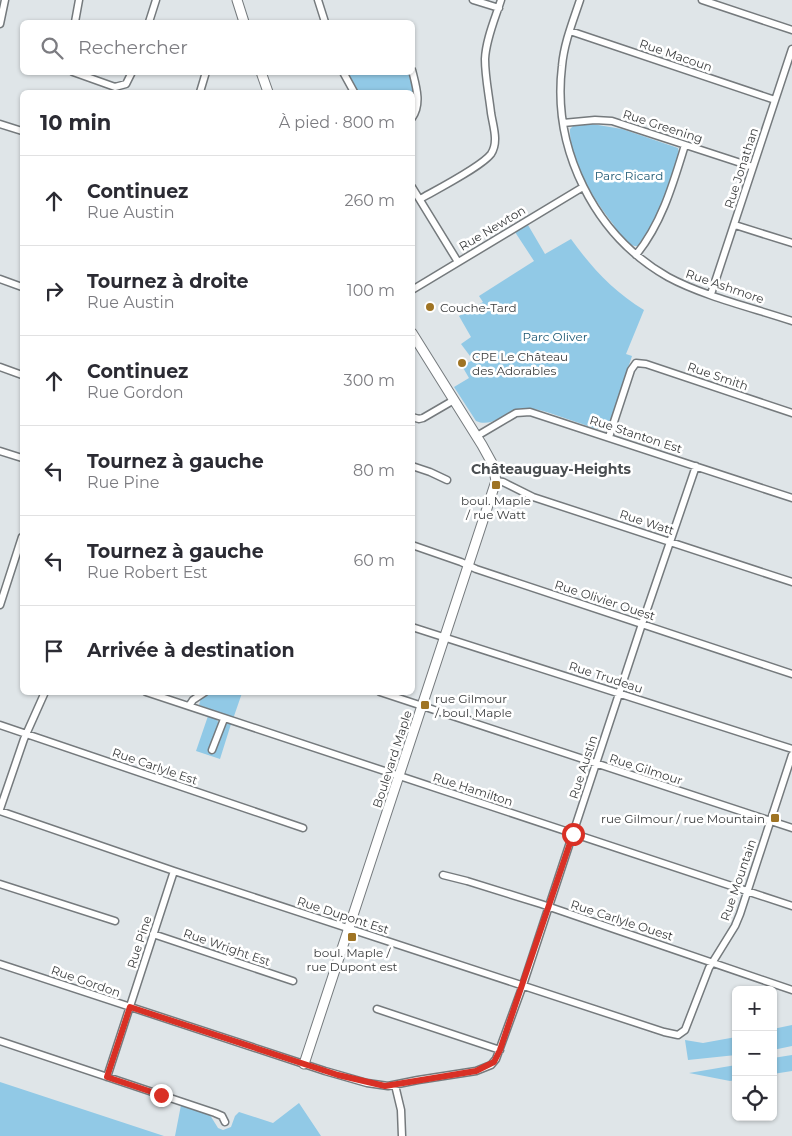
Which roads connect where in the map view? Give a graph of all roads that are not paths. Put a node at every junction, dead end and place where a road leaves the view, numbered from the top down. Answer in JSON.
{"nodes":[{"id":1,"x":5,"y":0,"type":"edge"},
{"id":2,"x":79,"y":0,"type":"edge"},
{"id":3,"x":156,"y":0,"type":"edge"},
{"id":4,"x":237,"y":0,"type":"edge"},
{"id":5,"x":318,"y":0,"type":"edge"},
{"id":6,"x":473,"y":0,"type":"edge"},
{"id":7,"x":502,"y":0,"type":"edge"},
{"id":8,"x":580,"y":0,"type":"edge"},
{"id":9,"x":702,"y":0,"type":"edge"},
{"id":10,"x":499,"y":8,"type":"junction"},
{"id":11,"x":1,"y":12,"type":"edge"},
{"id":12,"x":75,"y":20,"type":"edge"},
{"id":13,"x":150,"y":20,"type":"edge"},
{"id":14,"x":243,"y":20,"type":"edge"},
{"id":15,"x":324,"y":20,"type":"edge"},
{"id":16,"x":0,"y":24,"type":"edge"},
{"id":17,"x":792,"y":30,"type":"edge"},
{"id":18,"x":570,"y":32,"type":"junction"},
{"id":19,"x":792,"y":49,"type":"edge"},
{"id":20,"x":82,"y":75,"type":"edge"},
{"id":21,"x":130,"y":75,"type":"edge"},
{"id":22,"x":205,"y":75,"type":"edge"},
{"id":23,"x":262,"y":75,"type":"edge"},
{"id":24,"x":345,"y":75,"type":"edge"},
{"id":25,"x":413,"y":75,"type":"edge"},
{"id":26,"x":201,"y":90,"type":"edge"},
{"id":27,"x":267,"y":90,"type":"edge"},
{"id":28,"x":353,"y":90,"type":"edge"},
{"id":29,"x":775,"y":100,"type":"junction"},
{"id":30,"x":415,"y":113,"type":"edge"},
{"id":31,"x":563,"y":123,"type":"junction"},
{"id":32,"x":0,"y":124,"type":"edge"},
{"id":33,"x":20,"y":130,"type":"edge"},
{"id":34,"x":685,"y":145,"type":"junction"},
{"id":35,"x":753,"y":167,"type":"junction"},
{"id":36,"x":583,"y":187,"type":"junction"},
{"id":37,"x":415,"y":192,"type":"edge"},
{"id":38,"x":420,"y":199,"type":"junction"},
{"id":39,"x":735,"y":224,"type":"junction"},
{"id":40,"x":792,"y":244,"type":"edge"},
{"id":41,"x":636,"y":255,"type":"junction"},
{"id":42,"x":458,"y":262,"type":"junction"},
{"id":43,"x":0,"y":279,"type":"edge"},
{"id":44,"x":20,"y":286,"type":"edge"},
{"id":45,"x":415,"y":288,"type":"edge"},
{"id":46,"x":711,"y":294,"type":"junction"},
{"id":47,"x":792,"y":321,"type":"edge"},
{"id":48,"x":415,"y":338,"type":"edge"},
{"id":49,"x":0,"y":368,"type":"edge"},
{"id":50,"x":20,"y":374,"type":"edge"},
{"id":51,"x":454,"y":400,"type":"junction"},
{"id":52,"x":792,"y":413,"type":"edge"},
{"id":53,"x":415,"y":418,"type":"edge"},
{"id":54,"x":476,"y":436,"type":"junction"},
{"id":55,"x":609,"y":437,"type":"junction"},
{"id":56,"x":0,"y":451,"type":"edge"},
{"id":57,"x":20,"y":457,"type":"edge"},
{"id":58,"x":696,"y":466,"type":"junction"},
{"id":59,"x":415,"y":467,"type":"edge"},
{"id":60,"x":447,"y":480,"type":"dead end"},
{"id":61,"x":496,"y":481,"type":"junction"},
{"id":62,"x":792,"y":498,"type":"edge"},
{"id":63,"x":20,"y":542,"type":"edge"},
{"id":64,"x":670,"y":542,"type":"junction"},
{"id":65,"x":415,"y":546,"type":"edge"},
{"id":66,"x":469,"y":566,"type":"junction"},
{"id":67,"x":792,"y":582,"type":"edge"},
{"id":68,"x":0,"y":605,"type":"edge"},
{"id":69,"x":642,"y":624,"type":"junction"},
{"id":70,"x":415,"y":628,"type":"edge"},
{"id":71,"x":445,"y":638,"type":"junction"},
{"id":72,"x":792,"y":674,"type":"edge"},
{"id":73,"x":619,"y":693,"type":"junction"},
{"id":74,"x":44,"y":695,"type":"edge"},
{"id":75,"x":155,"y":695,"type":"edge"},
{"id":76,"x":200,"y":695,"type":"edge"},
{"id":77,"x":388,"y":695,"type":"edge"},
{"id":78,"x":189,"y":706,"type":"junction"},
{"id":79,"x":422,"y":707,"type":"junction"},
{"id":80,"x":224,"y":718,"type":"junction"},
{"id":81,"x":0,"y":725,"type":"edge"},
{"id":82,"x":26,"y":734,"type":"junction"},
{"id":83,"x":212,"y":750,"type":"dead end"},
{"id":84,"x":792,"y":750,"type":"edge"},
{"id":85,"x":792,"y":755,"type":"edge"},
{"id":86,"x":596,"y":764,"type":"junction"},
{"id":87,"x":399,"y":777,"type":"junction"},
{"id":88,"x":0,"y":810,"type":"edge"},
{"id":89,"x":771,"y":822,"type":"junction"},
{"id":90,"x":303,"y":828,"type":"dead end"},
{"id":91,"x":792,"y":828,"type":"edge"},
{"id":92,"x":573,"y":834,"type":"junction"},
{"id":93,"x":174,"y":871,"type":"junction"},
{"id":94,"x":443,"y":875,"type":"dead end"},
{"id":95,"x":0,"y":884,"type":"edge"},
{"id":96,"x":748,"y":892,"type":"junction"},
{"id":97,"x":792,"y":906,"type":"edge"},
{"id":98,"x":548,"y":907,"type":"junction"},
{"id":99,"x":115,"y":921,"type":"dead end"},
{"id":100,"x":349,"y":928,"type":"junction"},
{"id":101,"x":153,"y":934,"type":"junction"},
{"id":102,"x":712,"y":963,"type":"junction"},
{"id":103,"x":0,"y":964,"type":"edge"},
{"id":104,"x":293,"y":981,"type":"dead end"},
{"id":105,"x":523,"y":985,"type":"junction"},
{"id":106,"x":792,"y":990,"type":"edge"},
{"id":107,"x":130,"y":1007,"type":"junction"},
{"id":108,"x":377,"y":1009,"type":"dead end"},
{"id":109,"x":681,"y":1034,"type":"joint"},
{"id":110,"x":0,"y":1041,"type":"edge"},
{"id":111,"x":500,"y":1050,"type":"junction"},
{"id":112,"x":304,"y":1064,"type":"junction"},
{"id":113,"x":107,"y":1077,"type":"junction"},
{"id":114,"x":395,"y":1085,"type":"junction"},
{"id":115,"x":225,"y":1122,"type":"dead end"},
{"id":116,"x":402,"y":1136,"type":"edge"}],
"edges":[{"from":1,"to":11,"type":"street"},
{"from":2,"to":12,"type":"street"},
{"from":3,"to":13,"type":"street"},
{"from":4,"to":14,"type":"street"},
{"from":5,"to":15,"type":"street"},
{"from":6,"to":10,"type":"street"},
{"from":7,"to":10,"type":"street"},
{"from":8,"to":18,"type":"street","name":"Rue Ashmore"},
{"from":9,"to":17,"type":"street"},
{"from":10,"to":38,"type":"street"},
{"from":11,"to":16,"type":"street"},
{"from":18,"to":29,"type":"street","name":"Rue Macoun"},
{"from":18,"to":31,"type":"street","name":"Rue Ashmore"},
{"from":19,"to":29,"type":"street","name":"Rue Jonathan"},
{"from":20,"to":21,"type":"street"},
{"from":22,"to":26,"type":"street"},
{"from":23,"to":27,"type":"street"},
{"from":24,"to":28,"type":"street"},
{"from":25,"to":30,"type":"street"},
{"from":29,"to":35,"type":"street","name":"Rue Jonathan"},
{"from":31,"to":34,"type":"street","name":"Rue Greening"},
{"from":31,"to":36,"type":"street","name":"Rue Ashmore"},
{"from":32,"to":33,"type":"street"},
{"from":34,"to":35,"type":"street","name":"Rue Greening"},
{"from":34,"to":41,"type":"street"},
{"from":35,"to":39,"type":"street","name":"Rue Jonathan"},
{"from":36,"to":41,"type":"street","name":"Rue Ashmore"},
{"from":36,"to":42,"type":"street","name":"Rue Newton"},
{"from":37,"to":38,"type":"street"},
{"from":38,"to":42,"type":"street"},
{"from":39,"to":40,"type":"street"},
{"from":39,"to":46,"type":"street","name":"Rue Jonathan"},
{"from":41,"to":46,"type":"street","name":"Rue Ashmore"},
{"from":42,"to":45,"type":"street","name":"Rue Newton"},
{"from":43,"to":44,"type":"street"},
{"from":46,"to":47,"type":"street","name":"Rue Ashmore"},
{"from":48,"to":51,"type":"street"},
{"from":49,"to":50,"type":"street"},
{"from":51,"to":53,"type":"street"},
{"from":51,"to":54,"type":"street"},
{"from":52,"to":55,"type":"street","name":"Rue Smith"},
{"from":54,"to":55,"type":"street","name":"Rue Stanton Est"},
{"from":54,"to":61,"type":"street"},
{"from":55,"to":58,"type":"street","name":"Rue Stanton Est"},
{"from":56,"to":57,"type":"street"},
{"from":58,"to":62,"type":"street","name":"Rue Stanton Est"},
{"from":58,"to":64,"type":"street","name":"Rue Austin"},
{"from":59,"to":60,"type":"street"},
{"from":61,"to":64,"type":"street","name":"Rue Watt"},
{"from":61,"to":66,"type":"street","name":"Boulevard Maple"},
{"from":63,"to":68,"type":"street"},
{"from":64,"to":67,"type":"street","name":"Rue Watt"},
{"from":64,"to":69,"type":"street","name":"Rue Austin"},
{"from":65,"to":66,"type":"street","name":"Rue Olivier Ouest"},
{"from":66,"to":69,"type":"street","name":"Rue Olivier Ouest"},
{"from":66,"to":71,"type":"street","name":"Boulevard Maple"},
{"from":69,"to":72,"type":"street","name":"Rue Olivier Ouest"},
{"from":69,"to":73,"type":"street","name":"Rue Austin"},
{"from":70,"to":71,"type":"street","name":"Rue Trudeau"},
{"from":71,"to":73,"type":"street","name":"Rue Trudeau"},
{"from":71,"to":79,"type":"street","name":"Boulevard Maple"},
{"from":73,"to":84,"type":"street","name":"Rue Trudeau"},
{"from":73,"to":86,"type":"street","name":"Rue Austin"},
{"from":74,"to":82,"type":"street"},
{"from":75,"to":78,"type":"street","name":"Rue Hamilton"},
{"from":76,"to":78,"type":"street"},
{"from":77,"to":79,"type":"street","name":"Rue Gilmour"},
{"from":78,"to":80,"type":"street","name":"Rue Hamilton"},
{"from":79,"to":86,"type":"street","name":"Rue Gilmour"},
{"from":79,"to":87,"type":"street","name":"Boulevard Maple"},
{"from":80,"to":83,"type":"street"},
{"from":80,"to":87,"type":"street","name":"Rue Hamilton"},
{"from":81,"to":82,"type":"street","name":"Rue Carlyle Est"},
{"from":82,"to":88,"type":"street"},
{"from":82,"to":90,"type":"street","name":"Rue Carlyle Est"},
{"from":85,"to":89,"type":"street","name":"Rue Mountain"},
{"from":86,"to":89,"type":"street","name":"Rue Gilmour"},
{"from":86,"to":92,"type":"street","name":"Rue Austin"},
{"from":87,"to":92,"type":"street","name":"Rue Hamilton"},
{"from":87,"to":100,"type":"street","name":"Boulevard Maple"},
{"from":88,"to":93,"type":"street","name":"Rue Dupont Est"},
{"from":89,"to":91,"type":"street","name":"Rue Gilmour"},
{"from":89,"to":96,"type":"street","name":"Rue Mountain"},
{"from":92,"to":96,"type":"street","name":"Rue Hamilton"},
{"from":92,"to":98,"type":"street","name":"Rue Austin"},
{"from":93,"to":100,"type":"street","name":"Rue Dupont Est"},
{"from":93,"to":101,"type":"street","name":"Rue Pine"},
{"from":94,"to":98,"type":"street","name":"Rue Carlyle Ouest"},
{"from":95,"to":99,"type":"street"},
{"from":96,"to":97,"type":"street","name":"Rue Hamilton"},
{"from":96,"to":102,"type":"street","name":"Rue Mountain"},
{"from":98,"to":102,"type":"street","name":"Rue Carlyle Ouest"},
{"from":98,"to":105,"type":"street","name":"Rue Austin"},
{"from":100,"to":105,"type":"street","name":"Rue Dupont Est"},
{"from":100,"to":112,"type":"street","name":"Boulevard Maple"},
{"from":101,"to":104,"type":"street","name":"Rue Wright Est"},
{"from":101,"to":107,"type":"street","name":"Rue Pine"},
{"from":102,"to":106,"type":"street","name":"Rue Carlyle Ouest"},
{"from":102,"to":109,"type":"street","name":"Rue Mountain"},
{"from":103,"to":107,"type":"street","name":"Rue Gordon"},
{"from":105,"to":109,"type":"street","name":"Rue Dupont Est"},
{"from":105,"to":111,"type":"street","name":"Rue Austin"},
{"from":107,"to":112,"type":"street","name":"Rue Gordon"},
{"from":107,"to":113,"type":"street","name":"Rue Pine"},
{"from":108,"to":111,"type":"street"},
{"from":110,"to":113,"type":"street"},
{"from":111,"to":114,"type":"street","name":"Rue Austin"},
{"from":112,"to":114,"type":"street","name":"Rue Gordon"},
{"from":113,"to":115,"type":"street"},
{"from":114,"to":116,"type":"street"}]}
